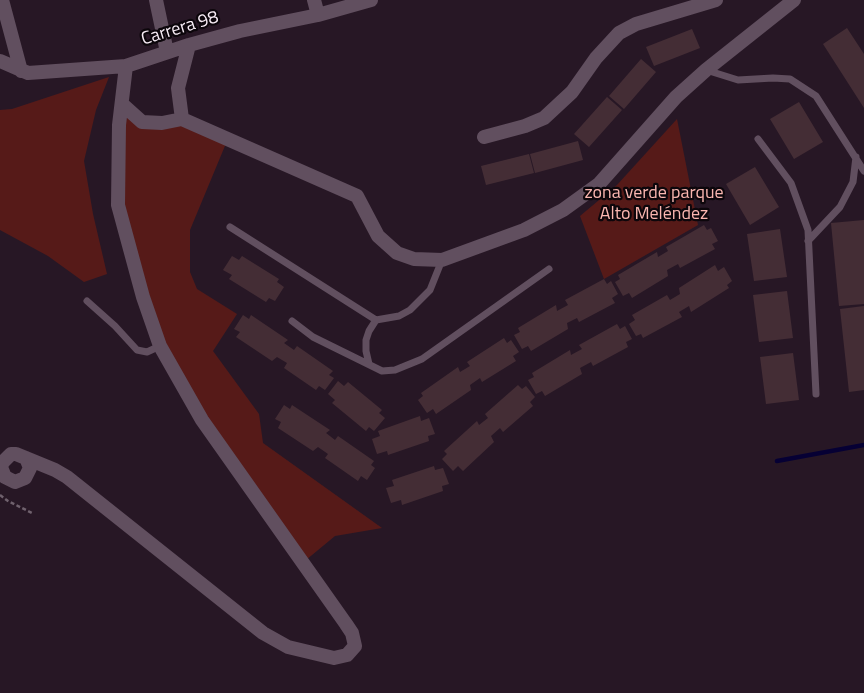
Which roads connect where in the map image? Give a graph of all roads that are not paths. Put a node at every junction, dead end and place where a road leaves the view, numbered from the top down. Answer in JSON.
{"nodes":[{"id":1,"x":2,"y":0,"type":"edge"},
{"id":2,"x":156,"y":0,"type":"edge"},
{"id":3,"x":314,"y":0,"type":"edge"},
{"id":4,"x":370,"y":0,"type":"edge"},
{"id":5,"x":716,"y":0,"type":"edge"},
{"id":6,"x":794,"y":0,"type":"edge"},
{"id":7,"x":318,"y":15,"type":"junction"},
{"id":8,"x":189,"y":45,"type":"junction"},
{"id":9,"x":167,"y":52,"type":"junction"},
{"id":10,"x":0,"y":60,"type":"edge"},
{"id":11,"x":126,"y":66,"type":"junction"},
{"id":12,"x":706,"y":70,"type":"junction"},
{"id":13,"x":21,"y":71,"type":"junction"},
{"id":14,"x":122,"y":104,"type":"junction"},
{"id":15,"x":182,"y":119,"type":"junction"},
{"id":16,"x":142,"y":122,"type":"junction"},
{"id":17,"x":119,"y":135,"type":"junction"},
{"id":18,"x":484,"y":137,"type":"dead end"},
{"id":19,"x":758,"y":139,"type":"dead end"},
{"id":20,"x":856,"y":156,"type":"junction"},
{"id":21,"x":864,"y":171,"type":"edge"},
{"id":22,"x":230,"y":228,"type":"dead end"},
{"id":23,"x":808,"y":241,"type":"junction"},
{"id":24,"x":442,"y":260,"type":"junction"},
{"id":25,"x":549,"y":269,"type":"dead end"},
{"id":26,"x":87,"y":300,"type":"dead end"},
{"id":27,"x":376,"y":320,"type":"junction"},
{"id":28,"x":292,"y":321,"type":"dead end"},
{"id":29,"x":160,"y":346,"type":"junction"},
{"id":30,"x":369,"y":364,"type":"junction"},
{"id":31,"x":816,"y":394,"type":"dead end"},
{"id":32,"x":26,"y":458,"type":"dead end"}],
"edges":[{"from":1,"to":13,"type":"street"},
{"from":2,"to":9,"type":"street"},
{"from":3,"to":7,"type":"street"},
{"from":4,"to":7,"type":"street","name":"Carrera 98"},
{"from":5,"to":18,"type":"street"},
{"from":6,"to":12,"type":"street"},
{"from":7,"to":8,"type":"street","name":"Carrera 98"},
{"from":8,"to":9,"type":"street","name":"Carrera 98"},
{"from":8,"to":15,"type":"street"},
{"from":9,"to":11,"type":"street","name":"Carrera 98"},
{"from":10,"to":13,"type":"street","name":"Carrera 98"},
{"from":11,"to":13,"type":"street","name":"Carrera 98"},
{"from":11,"to":14,"type":"street"},
{"from":12,"to":20,"type":"lane"},
{"from":12,"to":24,"type":"street"},
{"from":14,"to":16,"type":"street"},
{"from":14,"to":17,"type":"street"},
{"from":15,"to":16,"type":"street"},
{"from":15,"to":24,"type":"street"},
{"from":16,"to":17,"type":"street"},
{"from":17,"to":29,"type":"street"},
{"from":19,"to":23,"type":"lane"},
{"from":20,"to":21,"type":"lane"},
{"from":20,"to":23,"type":"lane"},
{"from":22,"to":27,"type":"lane"},
{"from":23,"to":31,"type":"lane"},
{"from":24,"to":27,"type":"lane"},
{"from":25,"to":30,"type":"lane"},
{"from":26,"to":29,"type":"lane"},
{"from":27,"to":30,"type":"lane"},
{"from":28,"to":30,"type":"lane"},
{"from":29,"to":32,"type":"street"}]}
